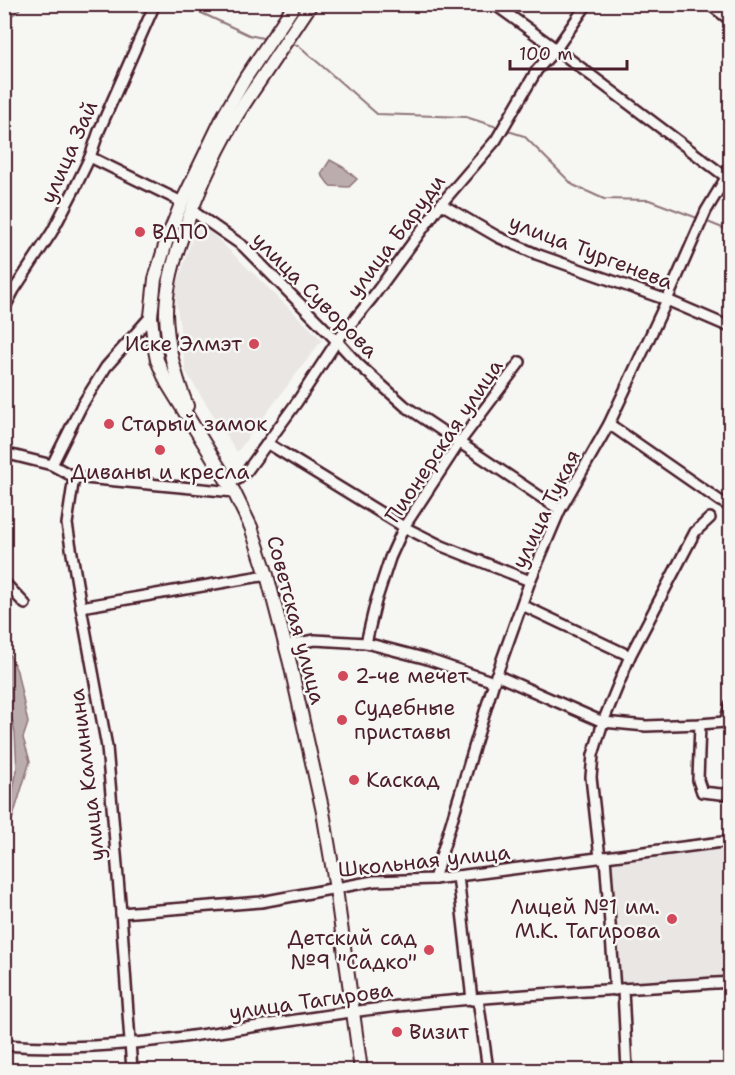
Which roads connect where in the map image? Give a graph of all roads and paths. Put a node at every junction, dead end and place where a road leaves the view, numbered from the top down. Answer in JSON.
{"nodes":[{"id":1,"x":155,"y":4,"type":"edge"},
{"id":2,"x":295,"y":4,"type":"edge"},
{"id":3,"x":494,"y":4,"type":"edge"},
{"id":4,"x":587,"y":4,"type":"edge"},
{"id":5,"x":709,"y":4,"type":"edge"},
{"id":6,"x":311,"y":6,"type":"edge"},
{"id":7,"x":730,"y":20,"type":"edge"},
{"id":8,"x":556,"y":49,"type":"junction"},
{"id":9,"x":229,"y":117,"type":"junction"},
{"id":10,"x":90,"y":157,"type":"junction"},
{"id":11,"x":728,"y":174,"type":"edge"},
{"id":12,"x":441,"y":204,"type":"junction"},
{"id":13,"x":186,"y":206,"type":"junction"},
{"id":14,"x":667,"y":300,"type":"junction"},
{"id":15,"x":4,"y":309,"type":"edge"},
{"id":16,"x":151,"y":316,"type":"junction"},
{"id":17,"x":730,"y":327,"type":"edge"},
{"id":18,"x":338,"y":341,"type":"junction"},
{"id":19,"x":520,"y":362,"type":"dead end"},
{"id":20,"x":609,"y":424,"type":"junction"},
{"id":21,"x":202,"y":440,"type":"junction"},
{"id":22,"x":267,"y":443,"type":"junction"},
{"id":23,"x":459,"y":443,"type":"junction"},
{"id":24,"x":4,"y":453,"type":"edge"},
{"id":25,"x":52,"y":465,"type":"junction"},
{"id":26,"x":74,"y":477,"type":"junction"},
{"id":27,"x":231,"y":488,"type":"junction"},
{"id":28,"x":730,"y":507,"type":"edge"},
{"id":29,"x":560,"y":510,"type":"junction"},
{"id":30,"x":710,"y":518,"type":"dead end"},
{"id":31,"x":404,"y":527,"type":"junction"},
{"id":32,"x":267,"y":575,"type":"junction"},
{"id":33,"x":530,"y":581,"type":"junction"},
{"id":34,"x":4,"y":582,"type":"edge"},
{"id":35,"x":25,"y":604,"type":"dead end"},
{"id":36,"x":522,"y":605,"type":"junction"},
{"id":37,"x":81,"y":607,"type":"junction"},
{"id":38,"x":366,"y":644,"type":"junction"},
{"id":39,"x":286,"y":645,"type":"junction"},
{"id":40,"x":630,"y":656,"type":"junction"},
{"id":41,"x":495,"y":679,"type":"junction"},
{"id":42,"x":730,"y":705,"type":"edge"},
{"id":43,"x":603,"y":722,"type":"junction"},
{"id":44,"x":700,"y":724,"type":"junction"},
{"id":45,"x":730,"y":793,"type":"edge"},
{"id":46,"x":730,"y":841,"type":"edge"},
{"id":47,"x":602,"y":858,"type":"junction"},
{"id":48,"x":458,"y":876,"type":"junction"},
{"id":49,"x":434,"y":879,"type":"junction"},
{"id":50,"x":336,"y":888,"type":"junction"},
{"id":51,"x":121,"y":913,"type":"junction"},
{"id":52,"x":730,"y":982,"type":"edge"},
{"id":53,"x":619,"y":990,"type":"junction"},
{"id":54,"x":475,"y":1000,"type":"junction"},
{"id":55,"x":353,"y":1011,"type":"junction"},
{"id":56,"x":129,"y":1044,"type":"junction"},
{"id":57,"x":4,"y":1045,"type":"edge"},
{"id":58,"x":132,"y":1071,"type":"edge"},
{"id":59,"x":361,"y":1071,"type":"edge"},
{"id":60,"x":488,"y":1071,"type":"edge"},
{"id":61,"x":627,"y":1071,"type":"edge"}],
"edges":[{"from":1,"to":10,"type":"street","name":"улица Зай"},
{"from":2,"to":9,"type":"main road","name":"Советская улица"},
{"from":3,"to":8,"type":"street"},
{"from":4,"to":8,"type":"street","name":"улица Баруди"},
{"from":5,"to":7,"type":"street"},
{"from":6,"to":9,"type":"main road","name":"Советская улица"},
{"from":8,"to":11,"type":"street"},
{"from":8,"to":12,"type":"street","name":"улица Баруди"},
{"from":9,"to":13,"type":"main road","name":"Советская улица"},
{"from":10,"to":13,"type":"street","name":"улица Суворова"},
{"from":10,"to":15,"type":"street","name":"улица Зай"},
{"from":11,"to":14,"type":"street","name":"улица Тукая"},
{"from":12,"to":14,"type":"street","name":"улица Тургенева"},
{"from":12,"to":18,"type":"street","name":"улица Баруди"},
{"from":13,"to":16,"type":"main road","name":"Советская улица"},
{"from":13,"to":18,"type":"street","name":"улица Суворова"},
{"from":13,"to":21,"type":"main road","name":"Советская улица"},
{"from":14,"to":17,"type":"street","name":"улица Тургенева"},
{"from":14,"to":20,"type":"street","name":"улица Тукая"},
{"from":16,"to":21,"type":"main road","name":"Советская улица"},
{"from":16,"to":25,"type":"street"},
{"from":18,"to":22,"type":"street","name":"улица Баруди"},
{"from":18,"to":23,"type":"street","name":"улица Суворова"},
{"from":19,"to":23,"type":"street","name":"Пионерская улица"},
{"from":20,"to":28,"type":"street"},
{"from":20,"to":29,"type":"street","name":"улица Тукая"},
{"from":21,"to":27,"type":"main road","name":"Советская улица"},
{"from":22,"to":27,"type":"street","name":"улица Баруди"},
{"from":22,"to":31,"type":"street"},
{"from":23,"to":29,"type":"street","name":"улица Суворова"},
{"from":23,"to":31,"type":"street","name":"Пионерская улица"},
{"from":24,"to":25,"type":"street"},
{"from":25,"to":26,"type":"street"},
{"from":26,"to":27,"type":"street"},
{"from":26,"to":37,"type":"street","name":"улица Калинина"},
{"from":27,"to":32,"type":"main road","name":"Советская улица"},
{"from":29,"to":33,"type":"street","name":"улица Тукая"},
{"from":30,"to":40,"type":"street"},
{"from":31,"to":33,"type":"street"},
{"from":31,"to":38,"type":"street","name":"Пионерская улица"},
{"from":32,"to":37,"type":"street"},
{"from":32,"to":39,"type":"main road","name":"Советская улица"},
{"from":33,"to":36,"type":"street","name":"улица Тукая"},
{"from":34,"to":35,"type":"street"},
{"from":36,"to":40,"type":"street"},
{"from":36,"to":41,"type":"street","name":"улица Тукая"},
{"from":37,"to":51,"type":"street","name":"улица Калинина"},
{"from":38,"to":39,"type":"street"},
{"from":38,"to":41,"type":"street"},
{"from":39,"to":50,"type":"main road","name":"Советская улица"},
{"from":40,"to":43,"type":"street"},
{"from":41,"to":43,"type":"street"},
{"from":41,"to":49,"type":"street","name":"улица Тукая"},
{"from":42,"to":44,"type":"street"},
{"from":43,"to":44,"type":"street"},
{"from":43,"to":47,"type":"street"},
{"from":44,"to":45,"type":"street"},
{"from":46,"to":47,"type":"street","name":"Школьная улица"},
{"from":47,"to":48,"type":"street","name":"Школьная улица"},
{"from":47,"to":53,"type":"street"},
{"from":48,"to":49,"type":"street","name":"Школьная улица"},
{"from":48,"to":54,"type":"street"},
{"from":49,"to":50,"type":"street","name":"Школьная улица"},
{"from":50,"to":51,"type":"street","name":"Школьная улица"},
{"from":50,"to":55,"type":"main road","name":"Советская улица"},
{"from":51,"to":56,"type":"street","name":"улица Калинина"},
{"from":52,"to":53,"type":"street","name":"улица Тагирова"},
{"from":53,"to":54,"type":"street","name":"улица Тагирова"},
{"from":53,"to":61,"type":"street"},
{"from":54,"to":55,"type":"street","name":"улица Тагирова"},
{"from":54,"to":60,"type":"street"},
{"from":55,"to":56,"type":"street","name":"улица Тагирова"},
{"from":55,"to":59,"type":"main road","name":"Советская улица"},
{"from":56,"to":57,"type":"street","name":"улица Тагирова"},
{"from":56,"to":58,"type":"street","name":"улица Калинина"}]}
